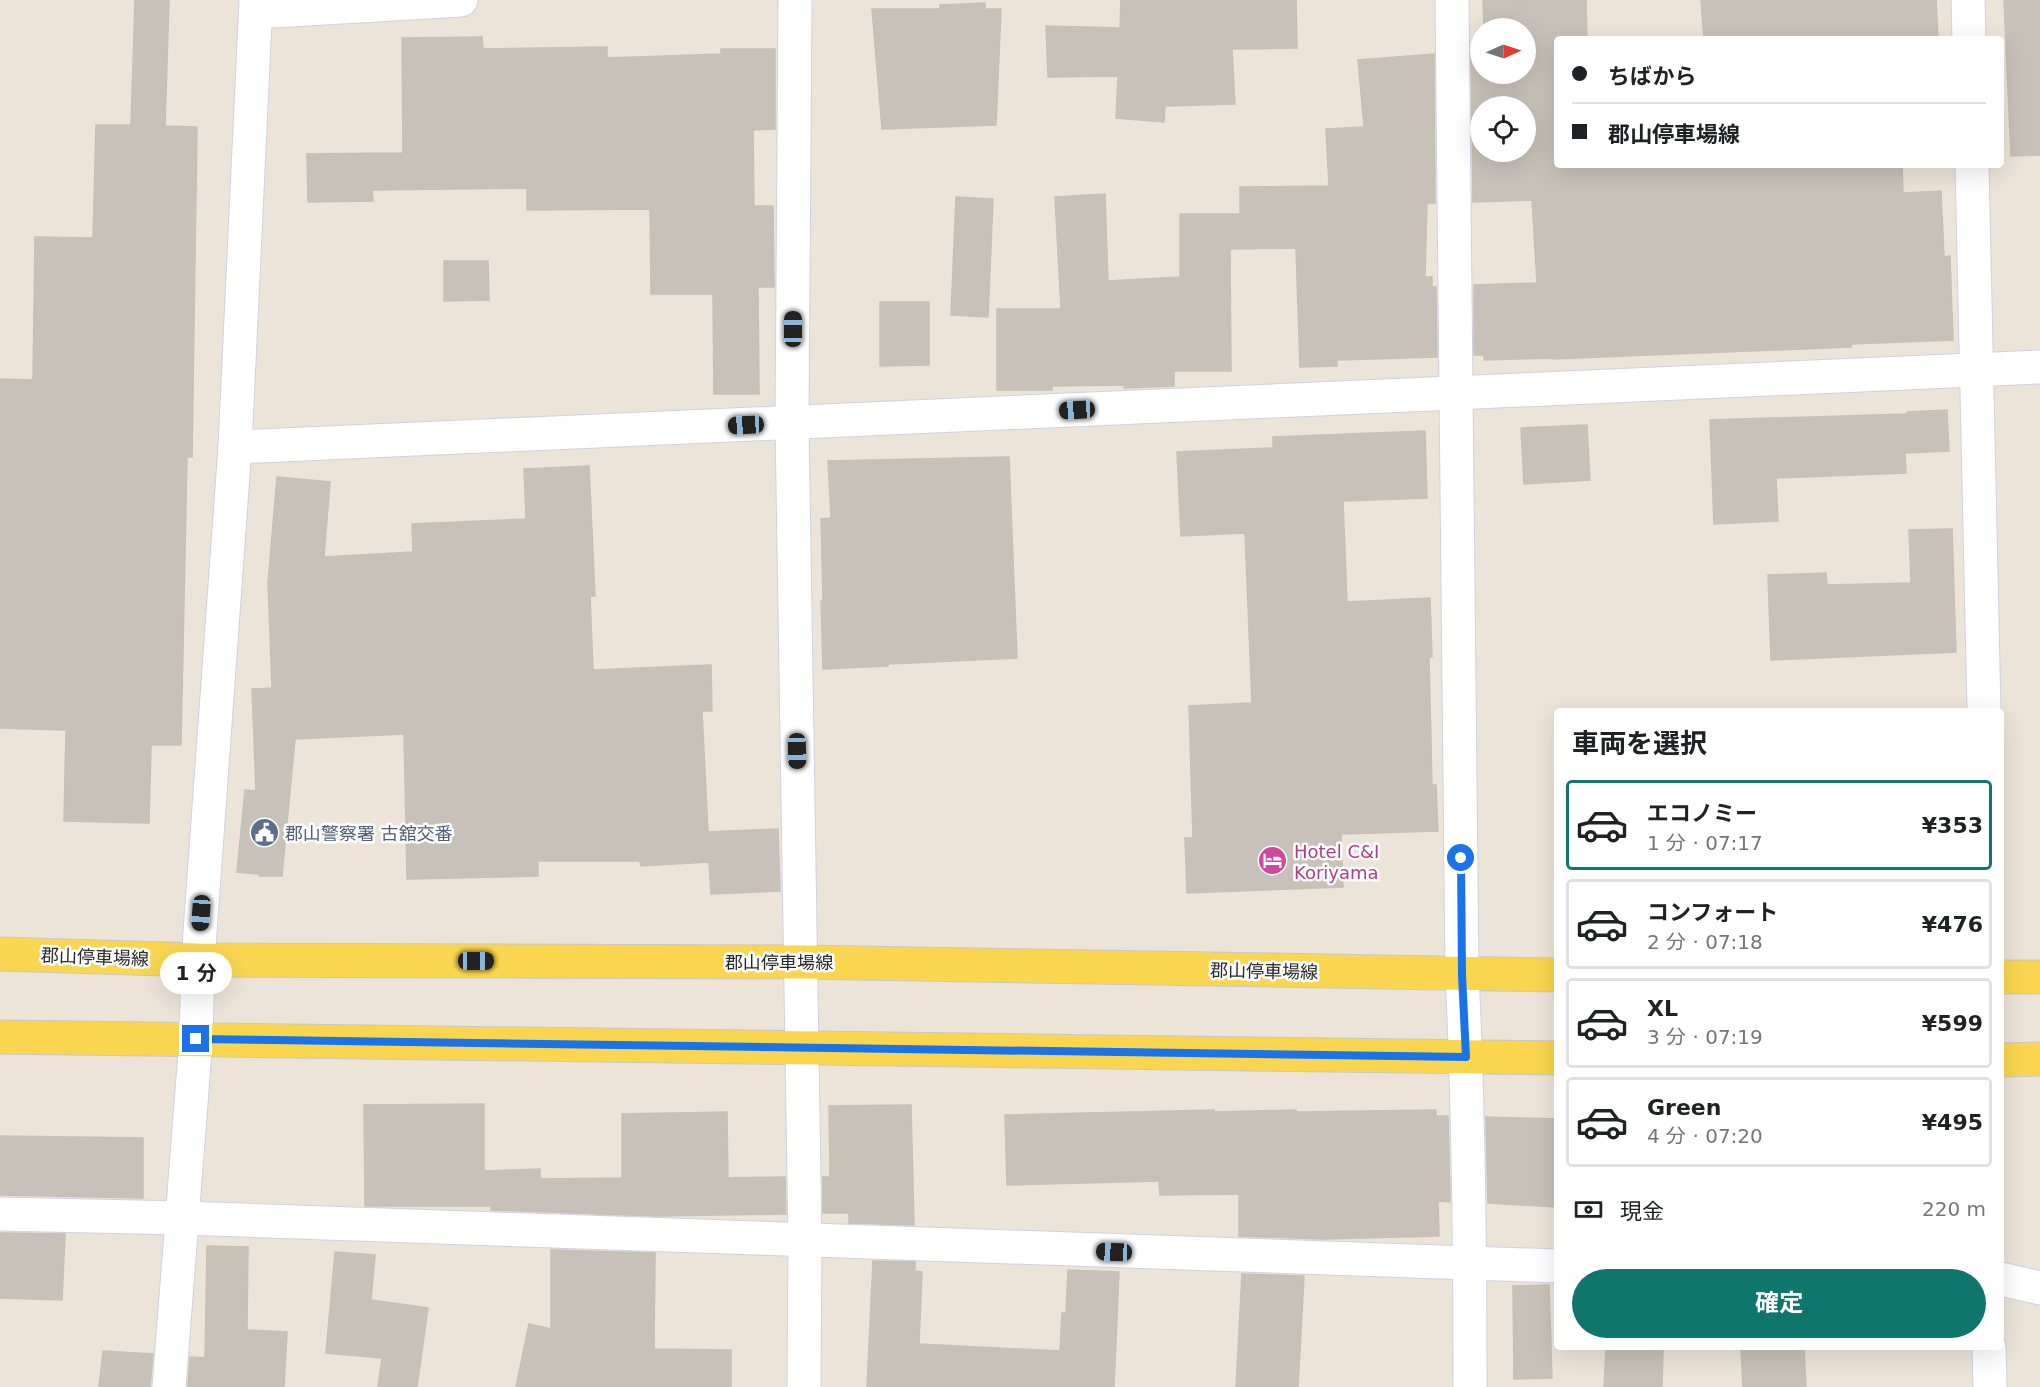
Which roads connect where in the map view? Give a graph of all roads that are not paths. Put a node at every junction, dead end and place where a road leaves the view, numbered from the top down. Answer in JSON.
{"nodes":[{"id":1,"x":461,"y":0,"type":"edge"},
{"id":2,"x":795,"y":0,"type":"edge"},
{"id":3,"x":1452,"y":0,"type":"edge"},
{"id":4,"x":1968,"y":0,"type":"edge"},
{"id":5,"x":256,"y":6,"type":"edge"},
{"id":6,"x":1969,"y":36,"type":"edge"},
{"id":7,"x":1972,"y":168,"type":"edge"},
{"id":8,"x":2040,"y":367,"type":"edge"},
{"id":9,"x":1976,"y":370,"type":"junction"},
{"id":10,"x":1456,"y":393,"type":"junction"},
{"id":11,"x":792,"y":423,"type":"junction"},
{"id":12,"x":235,"y":447,"type":"junction"},
{"id":13,"x":1984,"y":708,"type":"edge"},
{"id":14,"x":0,"y":954,"type":"edge"},
{"id":15,"x":198,"y":960,"type":"junction"},
{"id":16,"x":800,"y":962,"type":"junction"},
{"id":17,"x":1462,"y":975,"type":"junction"},
{"id":18,"x":1554,"y":975,"type":"edge"},
{"id":19,"x":2004,"y":977,"type":"edge"},
{"id":20,"x":2040,"y":977,"type":"edge"},
{"id":21,"x":0,"y":1037,"type":"edge"},
{"id":22,"x":196,"y":1039,"type":"junction"},
{"id":23,"x":801,"y":1048,"type":"junction"},
{"id":24,"x":1466,"y":1057,"type":"junction"},
{"id":25,"x":1554,"y":1058,"type":"edge"},
{"id":26,"x":2040,"y":1059,"type":"edge"},
{"id":27,"x":2004,"y":1060,"type":"edge"},
{"id":28,"x":0,"y":1214,"type":"edge"},
{"id":29,"x":182,"y":1218,"type":"junction"},
{"id":30,"x":805,"y":1241,"type":"junction"},
{"id":31,"x":1470,"y":1264,"type":"junction"},
{"id":32,"x":1554,"y":1266,"type":"edge"},
{"id":33,"x":2004,"y":1281,"type":"edge"},
{"id":34,"x":2040,"y":1288,"type":"edge"},
{"id":35,"x":1989,"y":1350,"type":"edge"},
{"id":36,"x":169,"y":1387,"type":"edge"},
{"id":37,"x":804,"y":1387,"type":"edge"},
{"id":38,"x":1470,"y":1387,"type":"edge"},
{"id":39,"x":1990,"y":1387,"type":"edge"}],
"edges":[{"from":1,"to":5,"type":"street"},
{"from":2,"to":11,"type":"street"},
{"from":3,"to":10,"type":"street"},
{"from":4,"to":6,"type":"street"},
{"from":5,"to":12,"type":"street"},
{"from":7,"to":9,"type":"street"},
{"from":8,"to":9,"type":"street"},
{"from":9,"to":10,"type":"street"},
{"from":9,"to":13,"type":"street"},
{"from":10,"to":11,"type":"street"},
{"from":10,"to":17,"type":"street"},
{"from":11,"to":12,"type":"street"},
{"from":11,"to":16,"type":"street"},
{"from":12,"to":15,"type":"street"},
{"from":14,"to":15,"type":"main road","name":"郡山停車場線"},
{"from":15,"to":16,"type":"main road","name":"郡山停車場線"},
{"from":15,"to":22,"type":"street"},
{"from":16,"to":17,"type":"main road","name":"郡山停車場線"},
{"from":16,"to":23,"type":"street"},
{"from":17,"to":18,"type":"main road","name":"郡山停車場線"},
{"from":17,"to":24,"type":"street"},
{"from":19,"to":20,"type":"main road"},
{"from":21,"to":22,"type":"main road"},
{"from":22,"to":23,"type":"main road"},
{"from":22,"to":29,"type":"street"},
{"from":23,"to":24,"type":"main road"},
{"from":23,"to":30,"type":"street"},
{"from":24,"to":25,"type":"main road"},
{"from":24,"to":31,"type":"street"},
{"from":26,"to":27,"type":"main road"},
{"from":28,"to":29,"type":"street"},
{"from":29,"to":30,"type":"street"},
{"from":29,"to":36,"type":"street"},
{"from":30,"to":31,"type":"street"},
{"from":30,"to":37,"type":"street"},
{"from":31,"to":32,"type":"street"},
{"from":31,"to":38,"type":"street"},
{"from":33,"to":34,"type":"street"},
{"from":35,"to":39,"type":"street"}]}
